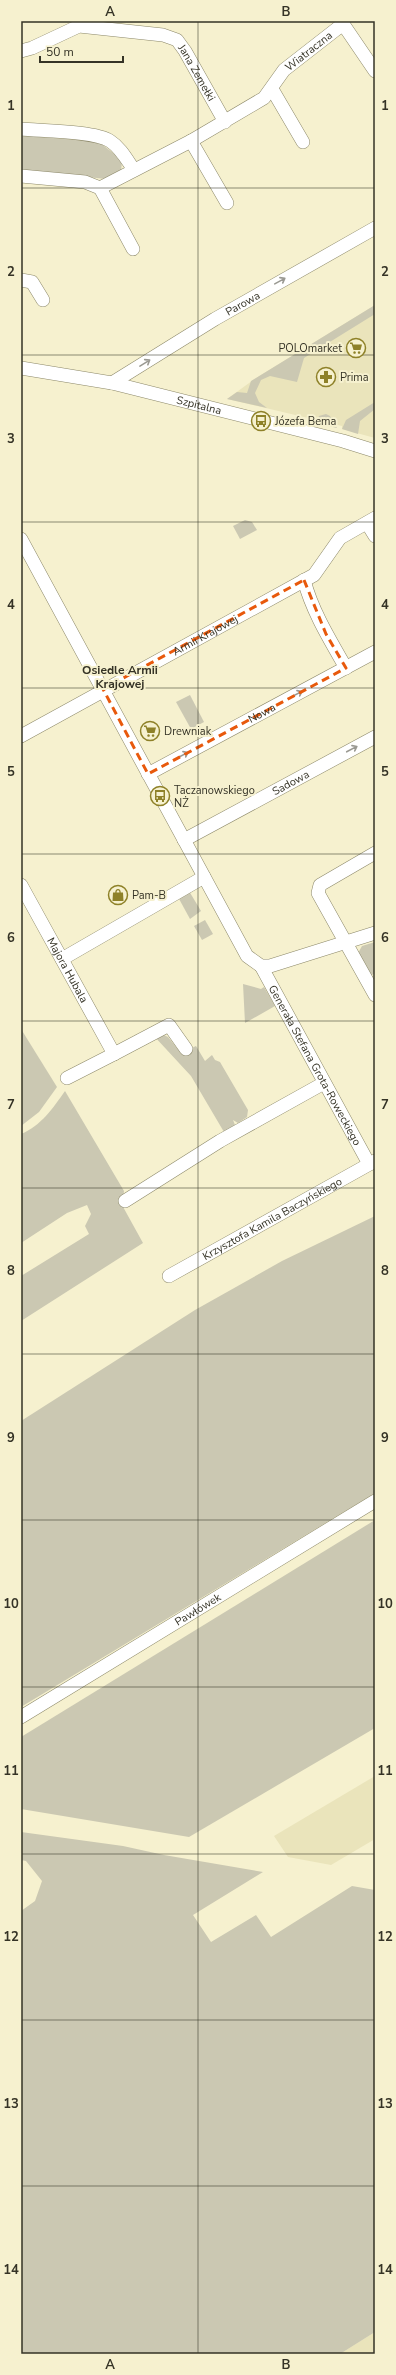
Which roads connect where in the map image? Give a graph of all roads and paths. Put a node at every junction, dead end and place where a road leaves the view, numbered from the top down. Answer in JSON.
{"nodes":[{"id":1,"x":21,"y":51,"type":"edge"},
{"id":2,"x":375,"y":71,"type":"edge"},
{"id":3,"x":272,"y":89,"type":"junction"},
{"id":4,"x":225,"y":122,"type":"junction"},
{"id":5,"x":21,"y":129,"type":"edge"},
{"id":6,"x":191,"y":141,"type":"junction"},
{"id":7,"x":303,"y":142,"type":"dead end"},
{"id":8,"x":134,"y":170,"type":"junction"},
{"id":9,"x":21,"y":176,"type":"edge"},
{"id":10,"x":100,"y":188,"type":"junction"},
{"id":11,"x":227,"y":203,"type":"dead end"},
{"id":12,"x":375,"y":228,"type":"edge"},
{"id":13,"x":133,"y":249,"type":"dead end"},
{"id":14,"x":21,"y":280,"type":"edge"},
{"id":15,"x":43,"y":300,"type":"dead end"},
{"id":16,"x":21,"y":368,"type":"edge"},
{"id":17,"x":112,"y":383,"type":"junction"},
{"id":18,"x":375,"y":452,"type":"edge"},
{"id":19,"x":371,"y":520,"type":"edge"},
{"id":20,"x":375,"y":536,"type":"edge"},
{"id":21,"x":22,"y":541,"type":"edge"},
{"id":22,"x":304,"y":580,"type":"junction"},
{"id":23,"x":375,"y":652,"type":"edge"},
{"id":24,"x":346,"y":668,"type":"junction"},
{"id":25,"x":103,"y":690,"type":"junction"},
{"id":26,"x":21,"y":736,"type":"edge"},
{"id":27,"x":375,"y":737,"type":"edge"},
{"id":28,"x":148,"y":774,"type":"junction"},
{"id":29,"x":184,"y":840,"type":"junction"},
{"id":30,"x":375,"y":853,"type":"edge"},
{"id":31,"x":204,"y":877,"type":"junction"},
{"id":32,"x":21,"y":885,"type":"edge"},
{"id":33,"x":375,"y":933,"type":"edge"},
{"id":34,"x":346,"y":942,"type":"junction"},
{"id":35,"x":62,"y":959,"type":"junction"},
{"id":36,"x":261,"y":966,"type":"junction"},
{"id":37,"x":375,"y":995,"type":"edge"},
{"id":38,"x":186,"y":1048,"type":"dead end"},
{"id":39,"x":114,"y":1054,"type":"junction"},
{"id":40,"x":67,"y":1078,"type":"dead end"},
{"id":41,"x":324,"y":1083,"type":"junction"},
{"id":42,"x":372,"y":1163,"type":"edge"},
{"id":43,"x":125,"y":1201,"type":"dead end"},
{"id":44,"x":169,"y":1276,"type":"dead end"},
{"id":45,"x":375,"y":1501,"type":"edge"},
{"id":46,"x":21,"y":1717,"type":"edge"}],
"edges":[{"from":1,"to":4,"type":"street","name":"Jana Zemełki"},
{"from":2,"to":3,"type":"street","name":"Wiatraczna"},
{"from":3,"to":4,"type":"street","name":"Wiatraczna"},
{"from":3,"to":7,"type":"street"},
{"from":4,"to":6,"type":"street","name":"Wiatraczna"},
{"from":5,"to":8,"type":"street"},
{"from":6,"to":8,"type":"street","name":"Wiatraczna"},
{"from":6,"to":11,"type":"street"},
{"from":8,"to":10,"type":"street","name":"Wiatraczna"},
{"from":9,"to":10,"type":"street"},
{"from":10,"to":13,"type":"street"},
{"from":17,"to":12,"type":"street","name":"Parowa","one_way":true},
{"from":14,"to":15,"type":"street"},
{"from":16,"to":17,"type":"street","name":"Szpitalna"},
{"from":17,"to":18,"type":"street","name":"Szpitalna"},
{"from":19,"to":20,"type":"street"},
{"from":19,"to":22,"type":"street","name":"Armii Krajowej"},
{"from":21,"to":25,"type":"street"},
{"from":22,"to":24,"type":"street"},
{"from":22,"to":25,"type":"street","name":"Armii Krajowej"},
{"from":23,"to":24,"type":"street","name":"Nowa"},
{"from":28,"to":24,"type":"street","name":"Nowa","one_way":true},
{"from":25,"to":26,"type":"street","name":"Armii Krajowej"},
{"from":25,"to":28,"type":"street"},
{"from":29,"to":27,"type":"street","name":"Sadowa","one_way":true},
{"from":28,"to":29,"type":"street"},
{"from":29,"to":31,"type":"street"},
{"from":30,"to":34,"type":"street"},
{"from":31,"to":35,"type":"street"},
{"from":31,"to":36,"type":"street"},
{"from":32,"to":35,"type":"street","name":"Majora Hubala"},
{"from":33,"to":34,"type":"street"},
{"from":34,"to":36,"type":"street"},
{"from":34,"to":37,"type":"street"},
{"from":35,"to":39,"type":"street","name":"Majora Hubala"},
{"from":36,"to":41,"type":"street","name":"Generała Stefana Grota-Roweckiego"},
{"from":38,"to":39,"type":"street"},
{"from":39,"to":40,"type":"street"},
{"from":41,"to":42,"type":"street","name":"Generała Stefana Grota-Roweckiego"},
{"from":41,"to":43,"type":"street"},
{"from":42,"to":44,"type":"street","name":"Krzysztofa Kamila Baczyńskiego"},
{"from":45,"to":46,"type":"street","name":"Pawłówek"}]}
